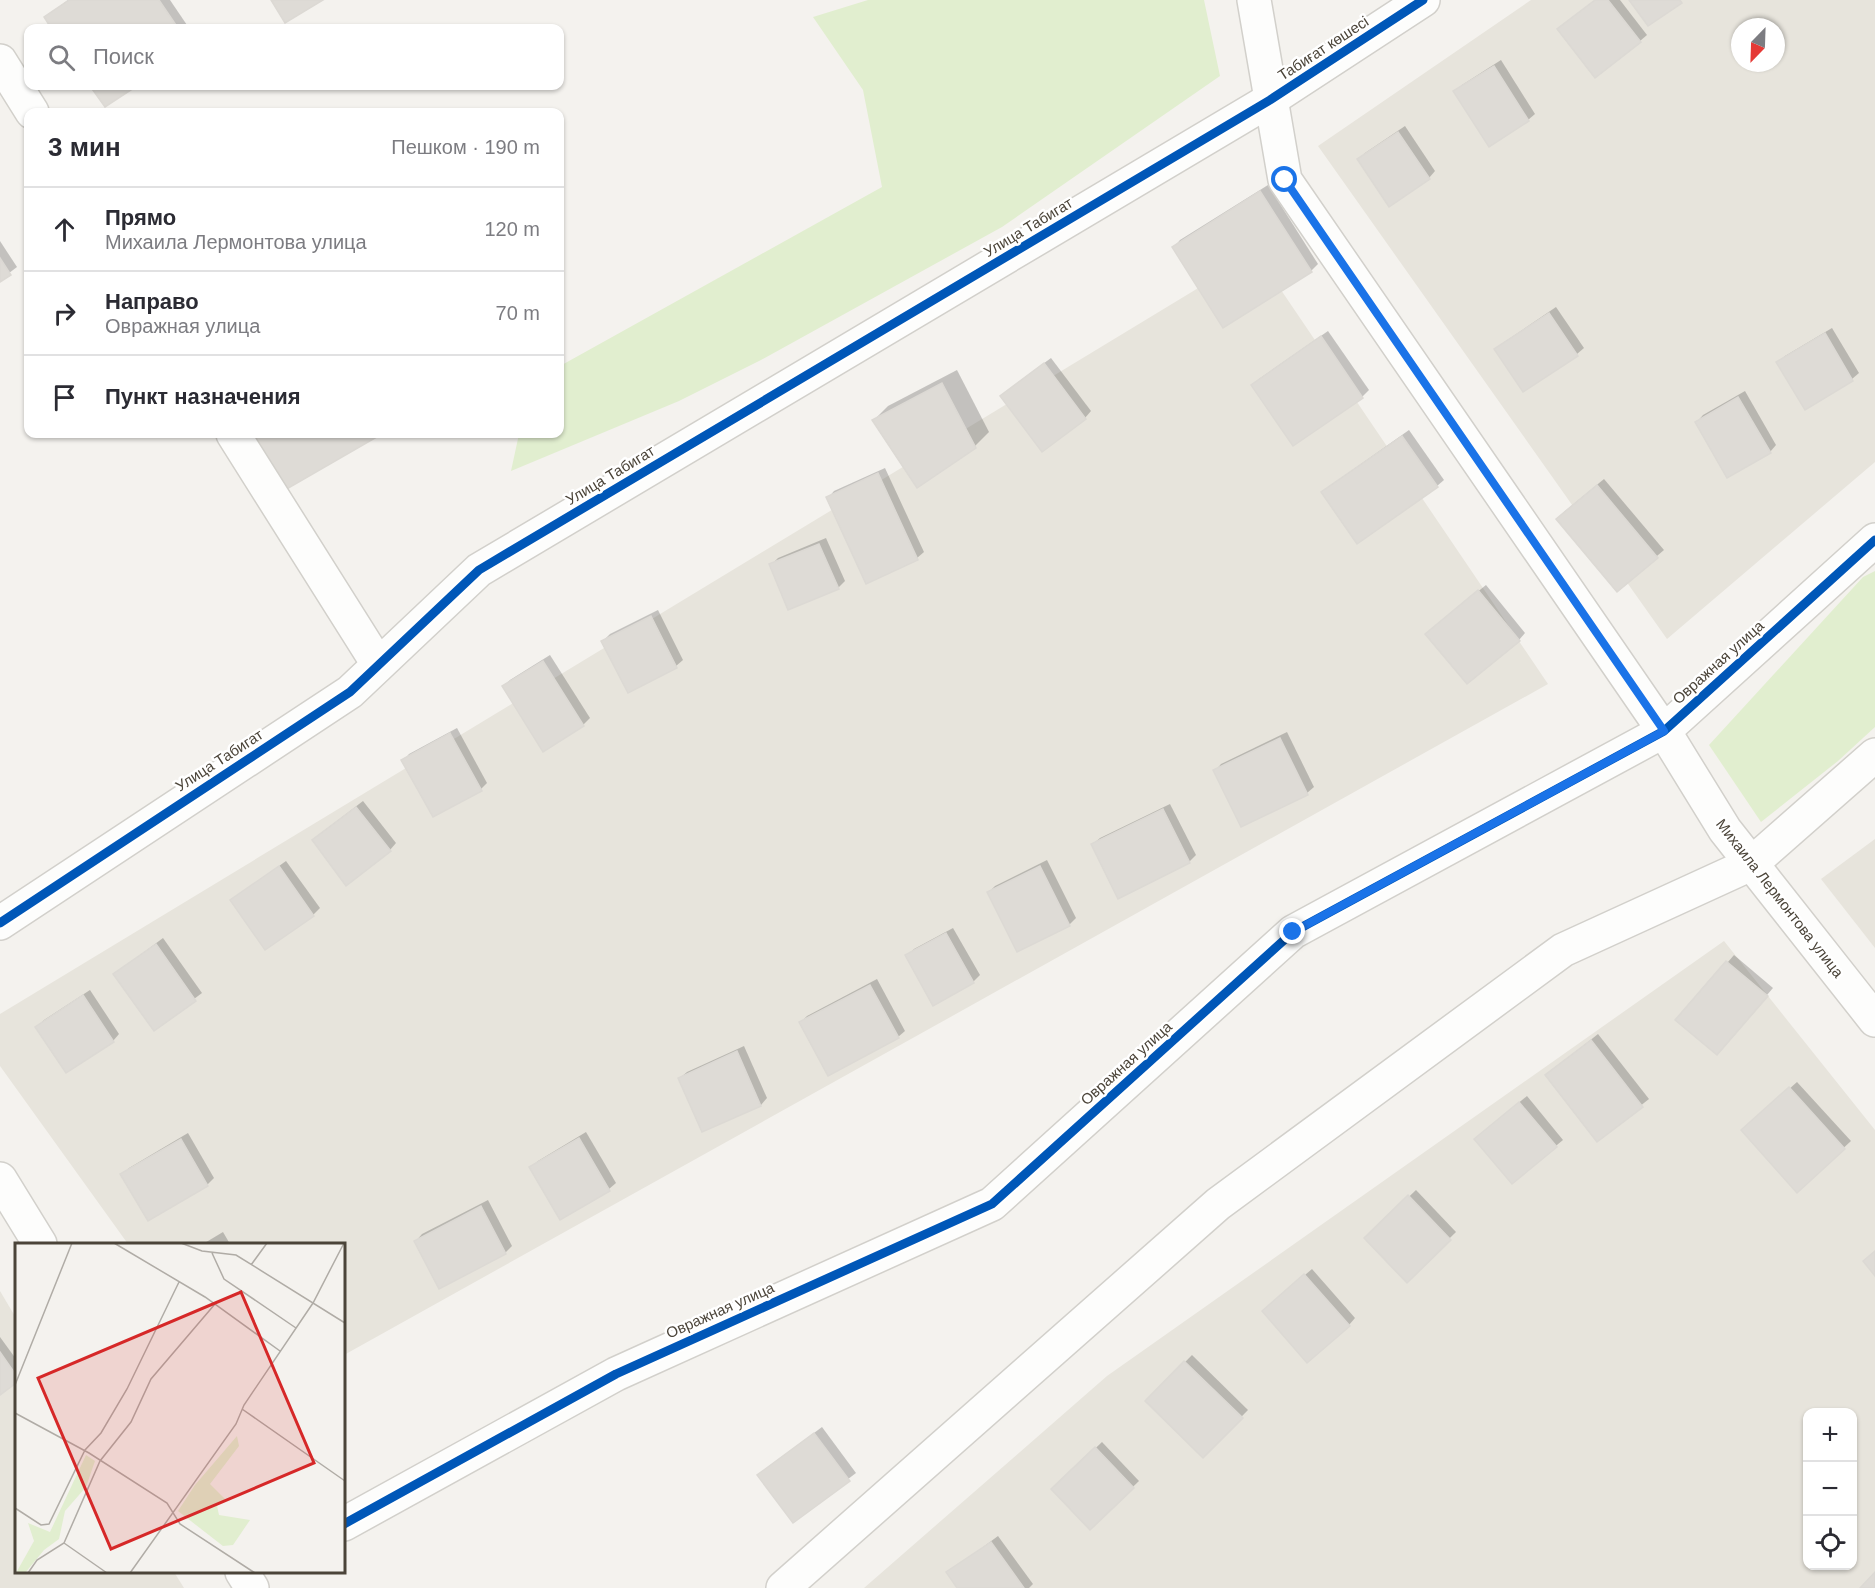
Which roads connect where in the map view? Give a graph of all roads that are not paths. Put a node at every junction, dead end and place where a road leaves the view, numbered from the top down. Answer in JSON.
{"nodes":[{"id":1,"x":1254,"y":0,"type":"edge"},
{"id":2,"x":1423,"y":0,"type":"edge"},
{"id":3,"x":0,"y":62,"type":"edge"},
{"id":4,"x":1270,"y":100,"type":"junction"},
{"id":5,"x":29,"y":108,"type":"edge"},
{"id":6,"x":236,"y":438,"type":"edge"},
{"id":7,"x":1875,"y":540,"type":"edge"},
{"id":8,"x":378,"y":664,"type":"junction"},
{"id":9,"x":1664,"y":731,"type":"junction"},
{"id":10,"x":1875,"y":755,"type":"edge"},
{"id":11,"x":1751,"y":864,"type":"junction"},
{"id":12,"x":0,"y":923,"type":"edge"},
{"id":13,"x":1875,"y":1020,"type":"edge"},
{"id":14,"x":0,"y":1179,"type":"edge"},
{"id":15,"x":39,"y":1243,"type":"edge"},
{"id":16,"x":345,"y":1523,"type":"edge"},
{"id":17,"x":783,"y":1588,"type":"edge"}],
"edges":[{"from":1,"to":4,"type":"street","name":"Михаила Лермонтова улица"},
{"from":2,"to":4,"type":"street","name":"Табиғат көшесі"},
{"from":3,"to":5,"type":"street"},
{"from":4,"to":8,"type":"street","name":"Улица Табигат"},
{"from":4,"to":9,"type":"street","name":"Михаила Лермонтова улица"},
{"from":6,"to":8,"type":"street"},
{"from":7,"to":9,"type":"street","name":"Овражная улица"},
{"from":8,"to":12,"type":"street","name":"Улица Табигат"},
{"from":9,"to":11,"type":"street","name":"Михаила Лермонтова улица"},
{"from":9,"to":16,"type":"street","name":"Овражная улица"},
{"from":10,"to":11,"type":"street"},
{"from":11,"to":13,"type":"street","name":"Михаила Лермонтова улица"},
{"from":11,"to":17,"type":"street"},
{"from":14,"to":15,"type":"street"}]}
